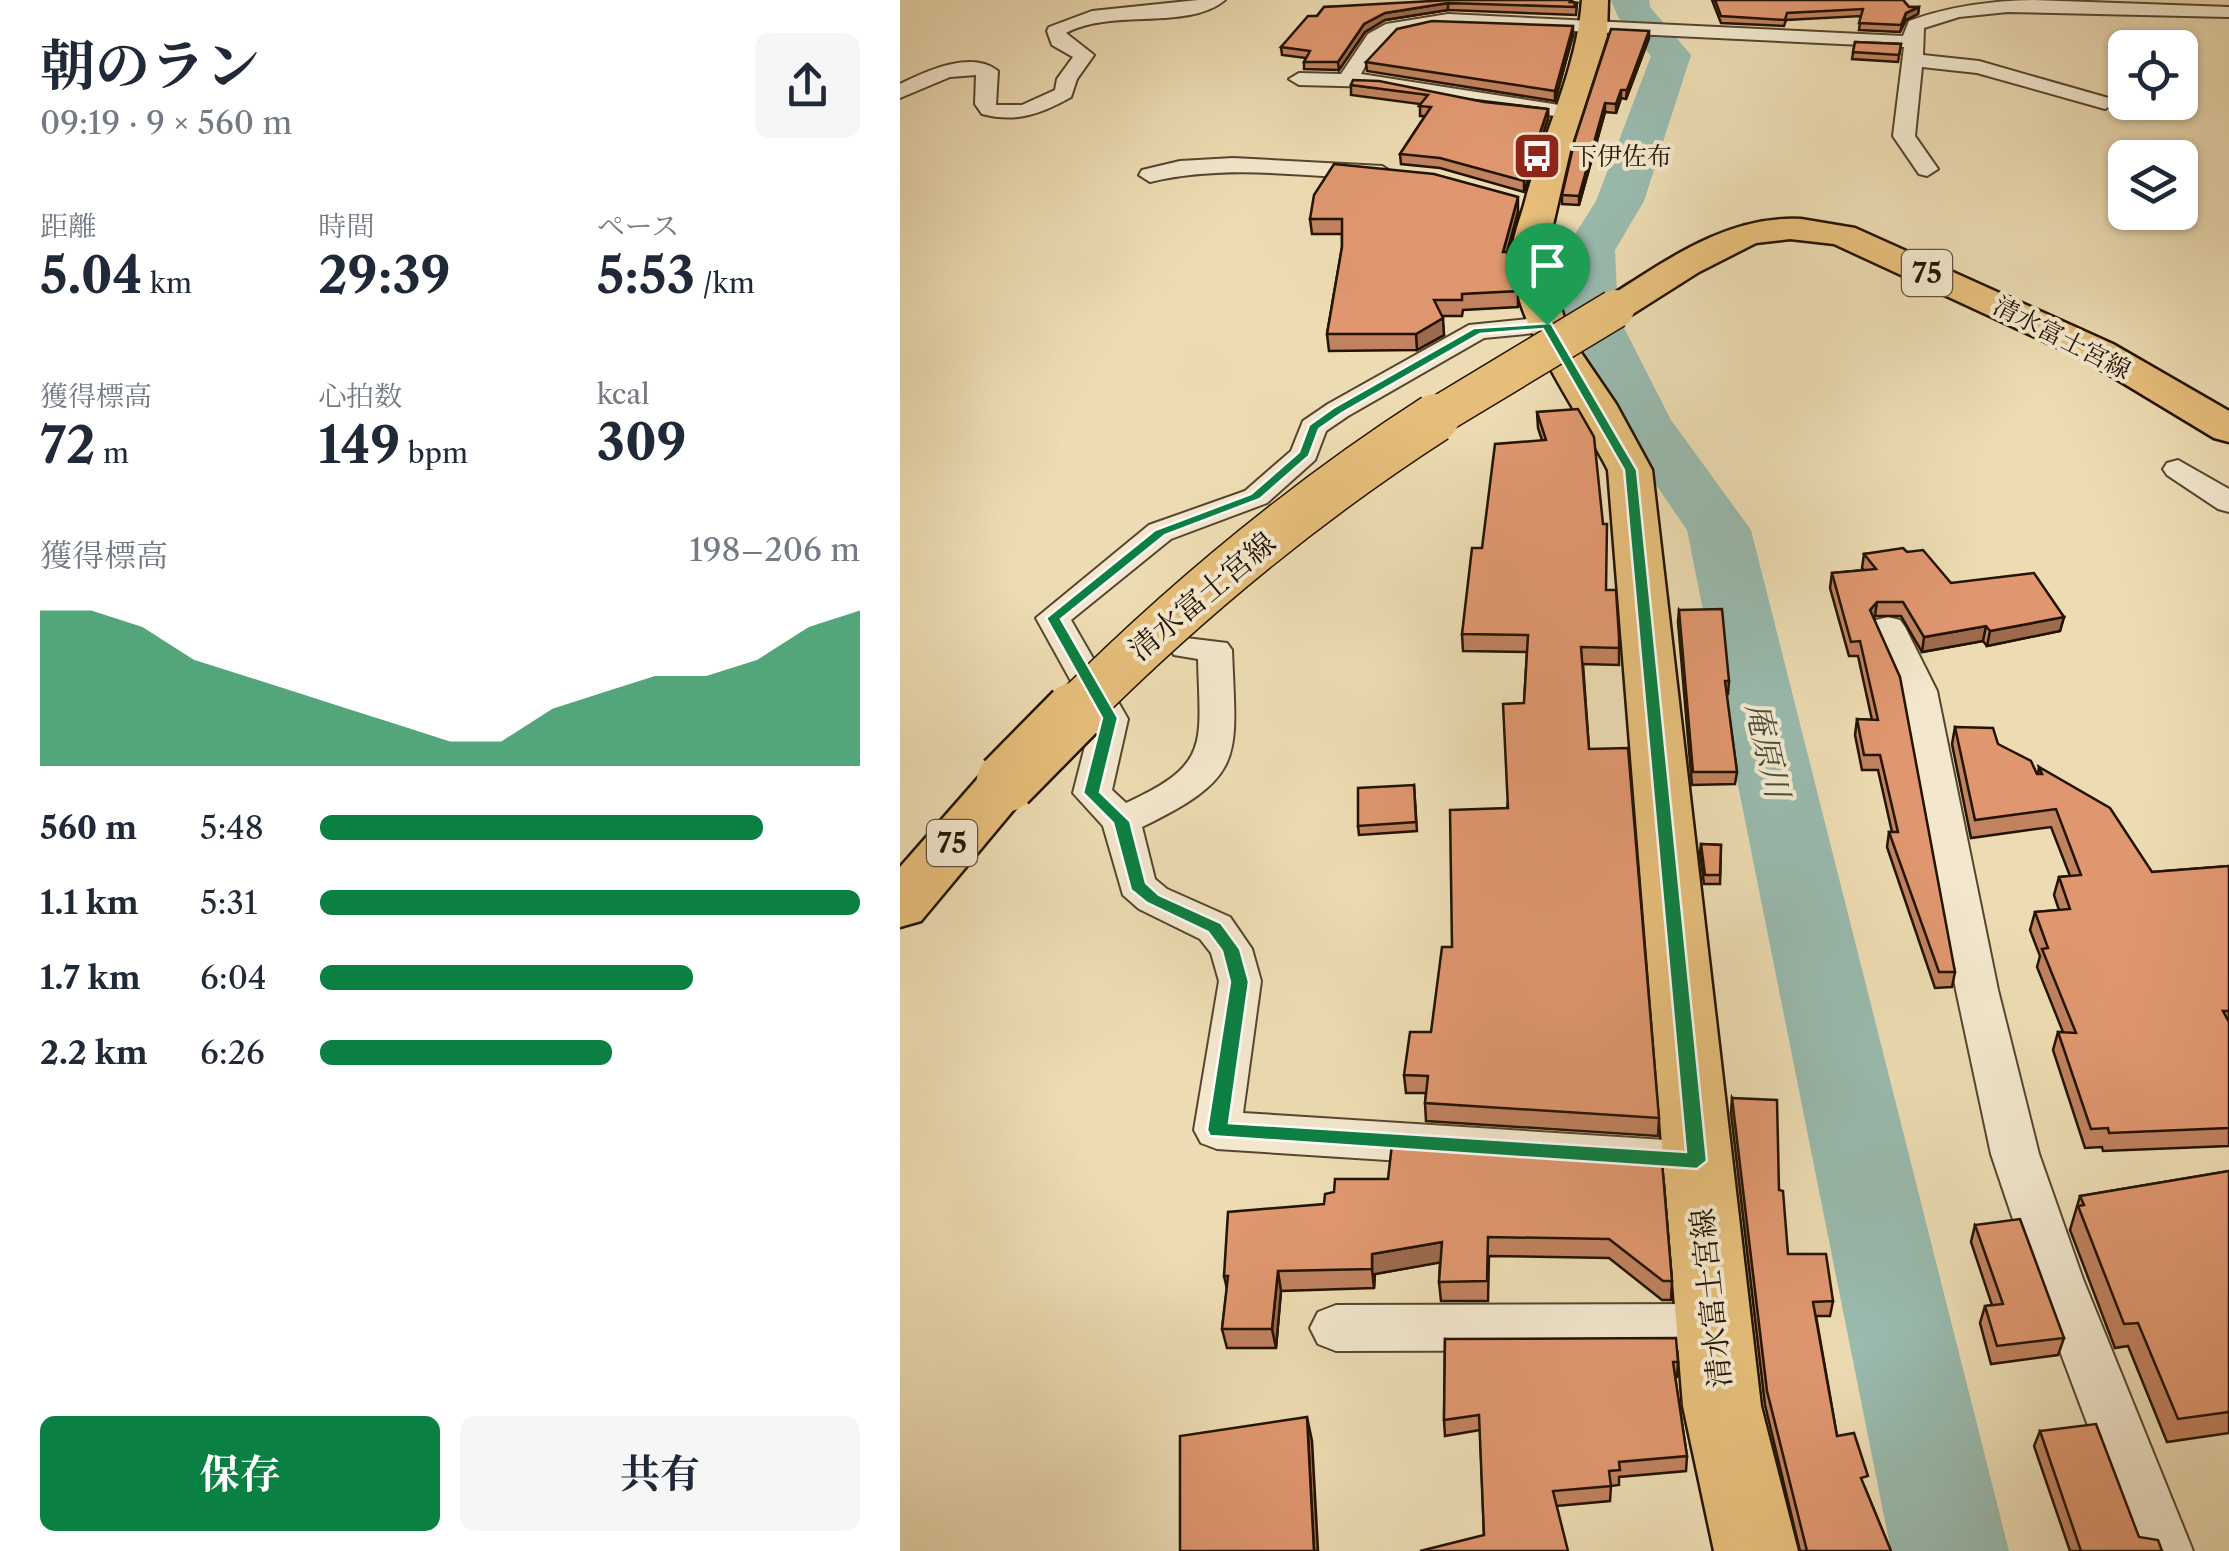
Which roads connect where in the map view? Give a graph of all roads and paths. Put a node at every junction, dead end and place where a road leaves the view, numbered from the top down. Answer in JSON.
{"nodes":[{"id":1,"x":1216,"y":0,"type":"edge"},
{"id":2,"x":2229,"y":12,"type":"edge"},
{"id":3,"x":1594,"y":17,"type":"edge"},
{"id":4,"x":1912,"y":51,"type":"junction"},
{"id":5,"x":1299,"y":79,"type":"dead end"},
{"id":6,"x":1360,"y":81,"type":"junction"},
{"id":7,"x":900,"y":92,"type":"edge"},
{"id":8,"x":2105,"y":103,"type":"dead end"},
{"id":9,"x":1565,"y":111,"type":"junction"},
{"id":10,"x":1926,"y":169,"type":"dead end"},
{"id":11,"x":1150,"y":175,"type":"dead end"},
{"id":12,"x":1406,"y":175,"type":"edge"},
{"id":13,"x":1547,"y":325,"type":"junction"},
{"id":14,"x":2225,"y":442,"type":"edge"},
{"id":15,"x":2178,"y":469,"type":"dead end"},
{"id":16,"x":2229,"y":503,"type":"edge"},
{"id":17,"x":1888,"y":627,"type":"dead end"},
{"id":18,"x":1186,"y":648,"type":"dead end"},
{"id":19,"x":1121,"y":821,"type":"junction"},
{"id":20,"x":900,"y":906,"type":"edge"},
{"id":21,"x":1697,"y":1161,"type":"junction"},
{"id":22,"x":1713,"y":1326,"type":"junction"},
{"id":23,"x":1336,"y":1328,"type":"dead end"},
{"id":24,"x":1756,"y":1551,"type":"edge"},
{"id":25,"x":2164,"y":1551,"type":"edge"}],
"edges":[{"from":1,"to":7,"type":"street"},
{"from":2,"to":4,"type":"street"},
{"from":3,"to":4,"type":"street"},
{"from":3,"to":6,"type":"street"},
{"from":3,"to":9,"type":"main road","name":"清水富士宮線"},
{"from":4,"to":8,"type":"street"},
{"from":4,"to":10,"type":"street"},
{"from":5,"to":6,"type":"street"},
{"from":6,"to":9,"type":"street"},
{"from":9,"to":13,"type":"main road","name":"清水富士宮線"},
{"from":11,"to":12,"type":"street"},
{"from":13,"to":19,"type":"street"},
{"from":13,"to":21,"type":"main road","name":"清水富士宮線"},
{"from":14,"to":20,"type":"main road","name":"清水富士宮線","number":"75","bridge":true},
{"from":15,"to":16,"type":"street"},
{"from":17,"to":25,"type":"street"},
{"from":18,"to":19,"type":"street"},
{"from":19,"to":21,"type":"street"},
{"from":21,"to":22,"type":"main road","name":"清水富士宮線"},
{"from":22,"to":23,"type":"street"},
{"from":22,"to":24,"type":"main road","name":"清水富士宮線"}]}
